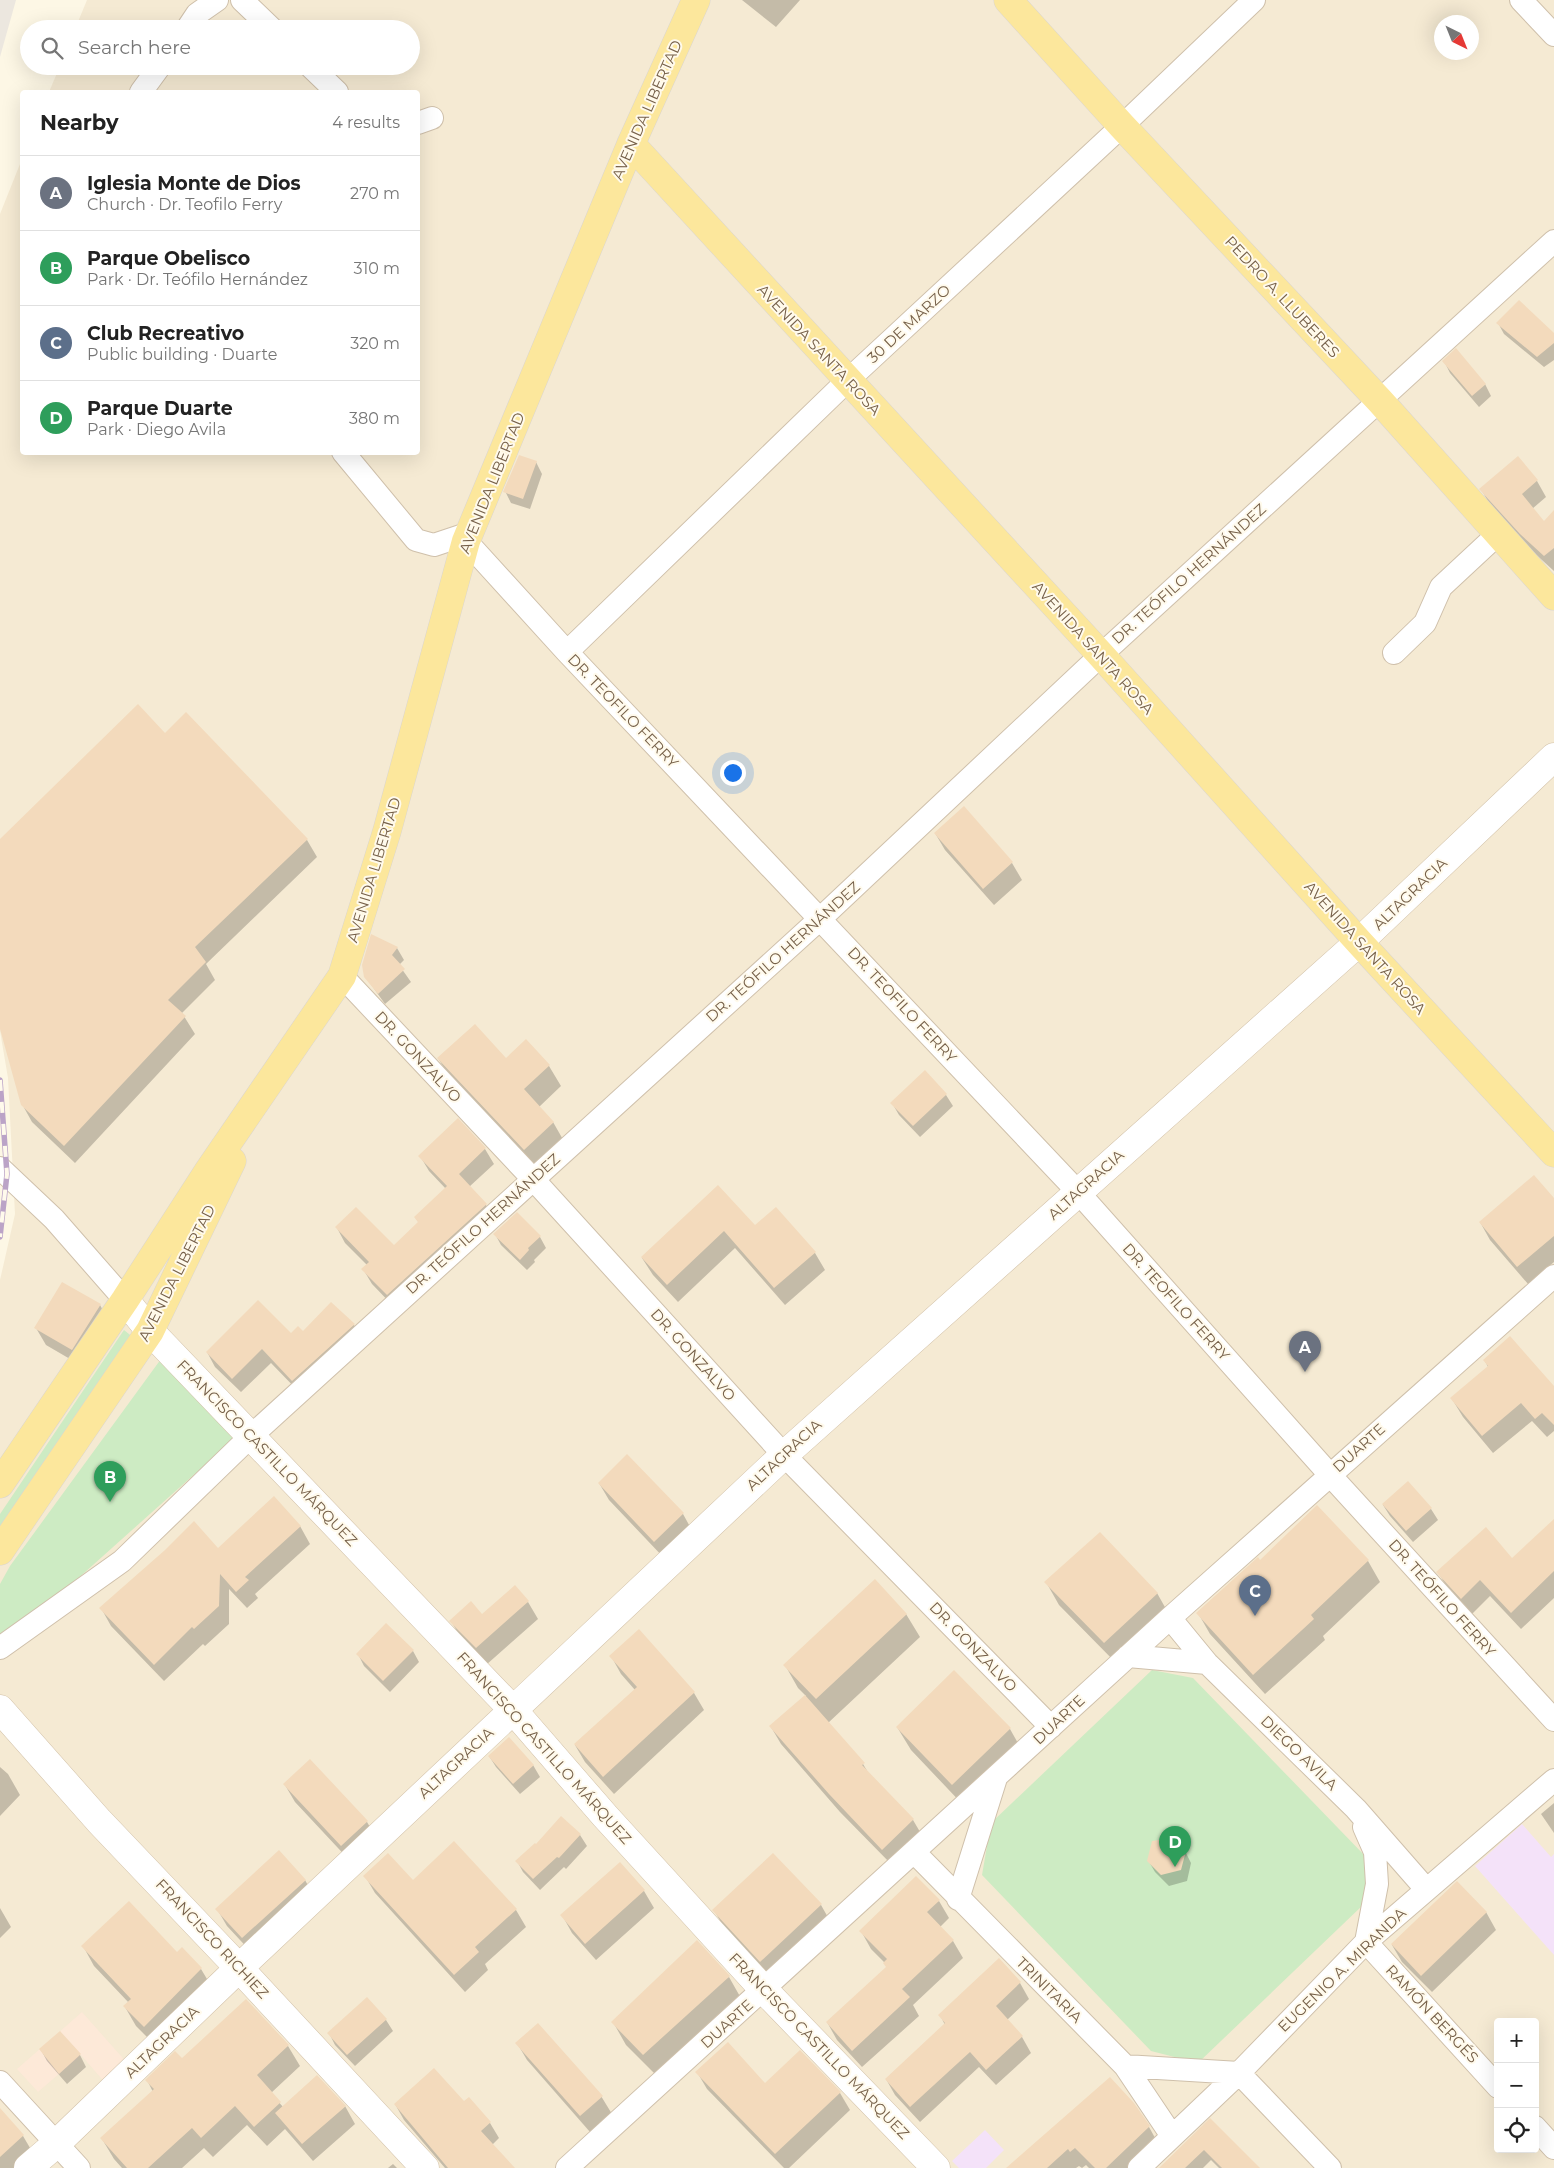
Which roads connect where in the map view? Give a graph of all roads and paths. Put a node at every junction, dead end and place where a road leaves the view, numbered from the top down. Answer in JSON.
{"nodes":[{"id":1,"x":217,"y":0,"type":"edge"},
{"id":2,"x":242,"y":0,"type":"edge"},
{"id":3,"x":696,"y":0,"type":"edge"},
{"id":4,"x":1008,"y":0,"type":"edge"},
{"id":5,"x":1254,"y":0,"type":"edge"},
{"id":6,"x":1521,"y":0,"type":"edge"},
{"id":7,"x":193,"y":20,"type":"edge"},
{"id":8,"x":263,"y":20,"type":"edge"},
{"id":9,"x":1554,"y":35,"type":"edge"},
{"id":10,"x":153,"y":75,"type":"edge"},
{"id":11,"x":319,"y":75,"type":"edge"},
{"id":12,"x":142,"y":90,"type":"edge"},
{"id":13,"x":335,"y":90,"type":"edge"},
{"id":14,"x":1122,"y":126,"type":"junction"},
{"id":15,"x":631,"y":144,"type":"junction"},
{"id":16,"x":1554,"y":241,"type":"edge"},
{"id":17,"x":848,"y":381,"type":"junction"},
{"id":18,"x":1380,"y":401,"type":"junction"},
{"id":19,"x":345,"y":455,"type":"edge"},
{"id":20,"x":1498,"y":534,"type":"junction"},
{"id":21,"x":466,"y":541,"type":"junction"},
{"id":22,"x":1554,"y":596,"type":"edge"},
{"id":23,"x":567,"y":652,"type":"junction"},
{"id":24,"x":1394,"y":654,"type":"dead end"},
{"id":25,"x":1101,"y":655,"type":"junction"},
{"id":26,"x":1554,"y":757,"type":"edge"},
{"id":27,"x":821,"y":918,"type":"junction"},
{"id":28,"x":1359,"y":942,"type":"junction"},
{"id":29,"x":342,"y":976,"type":"junction"},
{"id":30,"x":270,"y":1083,"type":"junction"},
{"id":31,"x":1554,"y":1153,"type":"edge"},
{"id":32,"x":0,"y":1168,"type":"edge"},
{"id":33,"x":533,"y":1179,"type":"junction"},
{"id":34,"x":1078,"y":1192,"type":"junction"},
{"id":35,"x":1554,"y":1276,"type":"edge"},
{"id":36,"x":125,"y":1300,"type":"junction"},
{"id":37,"x":150,"y":1331,"type":"junction"},
{"id":38,"x":251,"y":1436,"type":"junction"},
{"id":39,"x":784,"y":1454,"type":"junction"},
{"id":40,"x":1330,"y":1475,"type":"junction"},
{"id":41,"x":0,"y":1484,"type":"edge"},
{"id":42,"x":0,"y":1551,"type":"edge"},
{"id":43,"x":1170,"y":1618,"type":"junction"},
{"id":44,"x":0,"y":1648,"type":"edge"},
{"id":45,"x":1128,"y":1656,"type":"junction"},
{"id":46,"x":1207,"y":1664,"type":"junction"},
{"id":47,"x":0,"y":1710,"type":"edge"},
{"id":48,"x":513,"y":1710,"type":"junction"},
{"id":49,"x":1554,"y":1720,"type":"edge"},
{"id":50,"x":1051,"y":1727,"type":"junction"},
{"id":51,"x":996,"y":1777,"type":"junction"},
{"id":52,"x":1554,"y":1780,"type":"edge"},
{"id":53,"x":1356,"y":1808,"type":"junction"},
{"id":54,"x":914,"y":1852,"type":"junction"},
{"id":55,"x":1426,"y":1889,"type":"junction"},
{"id":56,"x":958,"y":1899,"type":"junction"},
{"id":57,"x":1366,"y":1942,"type":"junction"},
{"id":58,"x":239,"y":1968,"type":"junction"},
{"id":59,"x":764,"y":1990,"type":"junction"},
{"id":60,"x":1125,"y":2066,"type":"junction"},
{"id":61,"x":1239,"y":2073,"type":"junction"},
{"id":62,"x":0,"y":2082,"type":"edge"},
{"id":63,"x":1494,"y":2082,"type":"edge"},
{"id":64,"x":1539,"y":2131,"type":"edge"},
{"id":65,"x":1172,"y":2136,"type":"junction"},
{"id":66,"x":56,"y":2144,"type":"junction"},
{"id":67,"x":1554,"y":2148,"type":"edge"},
{"id":68,"x":28,"y":2168,"type":"edge"},
{"id":69,"x":79,"y":2168,"type":"edge"},
{"id":70,"x":425,"y":2168,"type":"edge"},
{"id":71,"x":567,"y":2168,"type":"edge"},
{"id":72,"x":936,"y":2168,"type":"edge"},
{"id":73,"x":1138,"y":2168,"type":"edge"},
{"id":74,"x":1330,"y":2168,"type":"edge"}],
"edges":[{"from":1,"to":7,"type":"street"},
{"from":2,"to":8,"type":"street"},
{"from":3,"to":15,"type":"main road","name":"AVENIDA LIBERTAD"},
{"from":4,"to":14,"type":"main road","name":"PEDRO A. LLUBERES"},
{"from":5,"to":14,"type":"street","name":"30 DE MARZO"},
{"from":6,"to":9,"type":"street"},
{"from":10,"to":12,"type":"street"},
{"from":11,"to":13,"type":"street"},
{"from":14,"to":17,"type":"street","name":"30 DE MARZO"},
{"from":14,"to":18,"type":"main road","name":"PEDRO A. LLUBERES"},
{"from":15,"to":17,"type":"main road","name":"AVENIDA SANTA ROSA"},
{"from":15,"to":21,"type":"main road","name":"AVENIDA LIBERTAD"},
{"from":16,"to":18,"type":"street","name":"DR. TEÓFILO HERNÁNDEZ"},
{"from":17,"to":23,"type":"street","name":"30 DE MARZO"},
{"from":17,"to":25,"type":"main road","name":"AVENIDA SANTA ROSA"},
{"from":18,"to":20,"type":"main road","name":"PEDRO A. LLUBERES"},
{"from":18,"to":25,"type":"street","name":"DR. TEÓFILO HERNÁNDEZ"},
{"from":19,"to":21,"type":"street"},
{"from":20,"to":22,"type":"main road","name":"PEDRO A. LLUBERES"},
{"from":20,"to":24,"type":"street"},
{"from":21,"to":23,"type":"street","name":"DR. TEOFILO FERRY"},
{"from":21,"to":29,"type":"main road","name":"AVENIDA LIBERTAD"},
{"from":23,"to":27,"type":"street","name":"DR. TEOFILO FERRY"},
{"from":25,"to":27,"type":"street","name":"DR. TEÓFILO HERNÁNDEZ"},
{"from":25,"to":28,"type":"main road","name":"AVENIDA SANTA ROSA"},
{"from":26,"to":28,"type":"street","name":"ALTAGRACIA"},
{"from":27,"to":33,"type":"street","name":"DR. TEÓFILO HERNÁNDEZ"},
{"from":27,"to":34,"type":"street","name":"DR. TEOFILO FERRY"},
{"from":28,"to":31,"type":"main road","name":"AVENIDA SANTA ROSA"},
{"from":28,"to":34,"type":"street","name":"ALTAGRACIA"},
{"from":29,"to":30,"type":"main road","name":"AVENIDA LIBERTAD"},
{"from":29,"to":33,"type":"street","name":"DR. GONZALVO"},
{"from":30,"to":36,"type":"main road","name":"AVENIDA LIBERTAD"},
{"from":30,"to":37,"type":"main road","name":"AVENIDA LIBERTAD"},
{"from":32,"to":36,"type":"street"},
{"from":33,"to":38,"type":"street","name":"DR. TEÓFILO HERNÁNDEZ"},
{"from":33,"to":39,"type":"street","name":"DR. GONZALVO"},
{"from":34,"to":39,"type":"street","name":"ALTAGRACIA"},
{"from":34,"to":40,"type":"street","name":"DR. TEOFILO FERRY"},
{"from":35,"to":40,"type":"street","name":"DUARTE"},
{"from":36,"to":37,"type":"street","name":"FRANCISCO CASTILLO MÁRQUEZ"},
{"from":36,"to":41,"type":"main road","name":"AVENIDA LIBERTAD"},
{"from":37,"to":38,"type":"street","name":"FRANCISCO CASTILLO MÁRQUEZ"},
{"from":37,"to":42,"type":"main road","name":"AVENIDA LIBERTAD"},
{"from":38,"to":44,"type":"street","name":"DR. TEÓFILO HERNÁNDEZ"},
{"from":38,"to":48,"type":"street","name":"FRANCISCO CASTILLO MÁRQUEZ"},
{"from":39,"to":48,"type":"street","name":"ALTAGRACIA"},
{"from":39,"to":50,"type":"street","name":"DR. GONZALVO"},
{"from":40,"to":43,"type":"street","name":"DUARTE"},
{"from":40,"to":49,"type":"street","name":"DR. TEÓFILO FERRY"},
{"from":43,"to":45,"type":"street","name":"DUARTE"},
{"from":43,"to":46,"type":"street","name":"DIEGO AVILA"},
{"from":45,"to":46,"type":"street"},
{"from":45,"to":50,"type":"street","name":"DUARTE"},
{"from":46,"to":53,"type":"street","name":"DIEGO AVILA"},
{"from":47,"to":58,"type":"street","name":"FRANCISCO RICHIEZ"},
{"from":48,"to":58,"type":"street","name":"ALTAGRACIA"},
{"from":48,"to":59,"type":"street","name":"FRANCISCO CASTILLO MÁRQUEZ"},
{"from":50,"to":51,"type":"street","name":"DUARTE"},
{"from":51,"to":54,"type":"street","name":"DUARTE"},
{"from":51,"to":56,"type":"street"},
{"from":52,"to":55,"type":"street","name":"EUGENIO A. MIRANDA"},
{"from":53,"to":55,"type":"street","name":"DIEGO AVILA"},
{"from":53,"to":57,"type":"street"},
{"from":54,"to":56,"type":"street","name":"TRINITARIA"},
{"from":54,"to":59,"type":"street","name":"DUARTE"},
{"from":55,"to":57,"type":"street","name":"EUGENIO A. MIRANDA"},
{"from":56,"to":60,"type":"street","name":"TRINITARIA"},
{"from":57,"to":61,"type":"street","name":"EUGENIO A. MIRANDA"},
{"from":57,"to":63,"type":"street","name":"RAMÓN BERGÉS"},
{"from":58,"to":66,"type":"street","name":"ALTAGRACIA"},
{"from":58,"to":70,"type":"street","name":"FRANCISCO RICHIEZ"},
{"from":59,"to":71,"type":"street","name":"DUARTE"},
{"from":59,"to":72,"type":"street","name":"FRANCISCO CASTILLO MÁRQUEZ"},
{"from":60,"to":61,"type":"street"},
{"from":60,"to":65,"type":"street","name":"TRINITARIA"},
{"from":61,"to":65,"type":"street","name":"EUGENIO A. MIRANDA"},
{"from":61,"to":74,"type":"street"},
{"from":62,"to":66,"type":"street"},
{"from":64,"to":67,"type":"street"},
{"from":65,"to":73,"type":"street","name":"EUGENIO A. MIRANDA"},
{"from":66,"to":68,"type":"street","name":"ALTAGRACIA"},
{"from":66,"to":69,"type":"street"}]}
